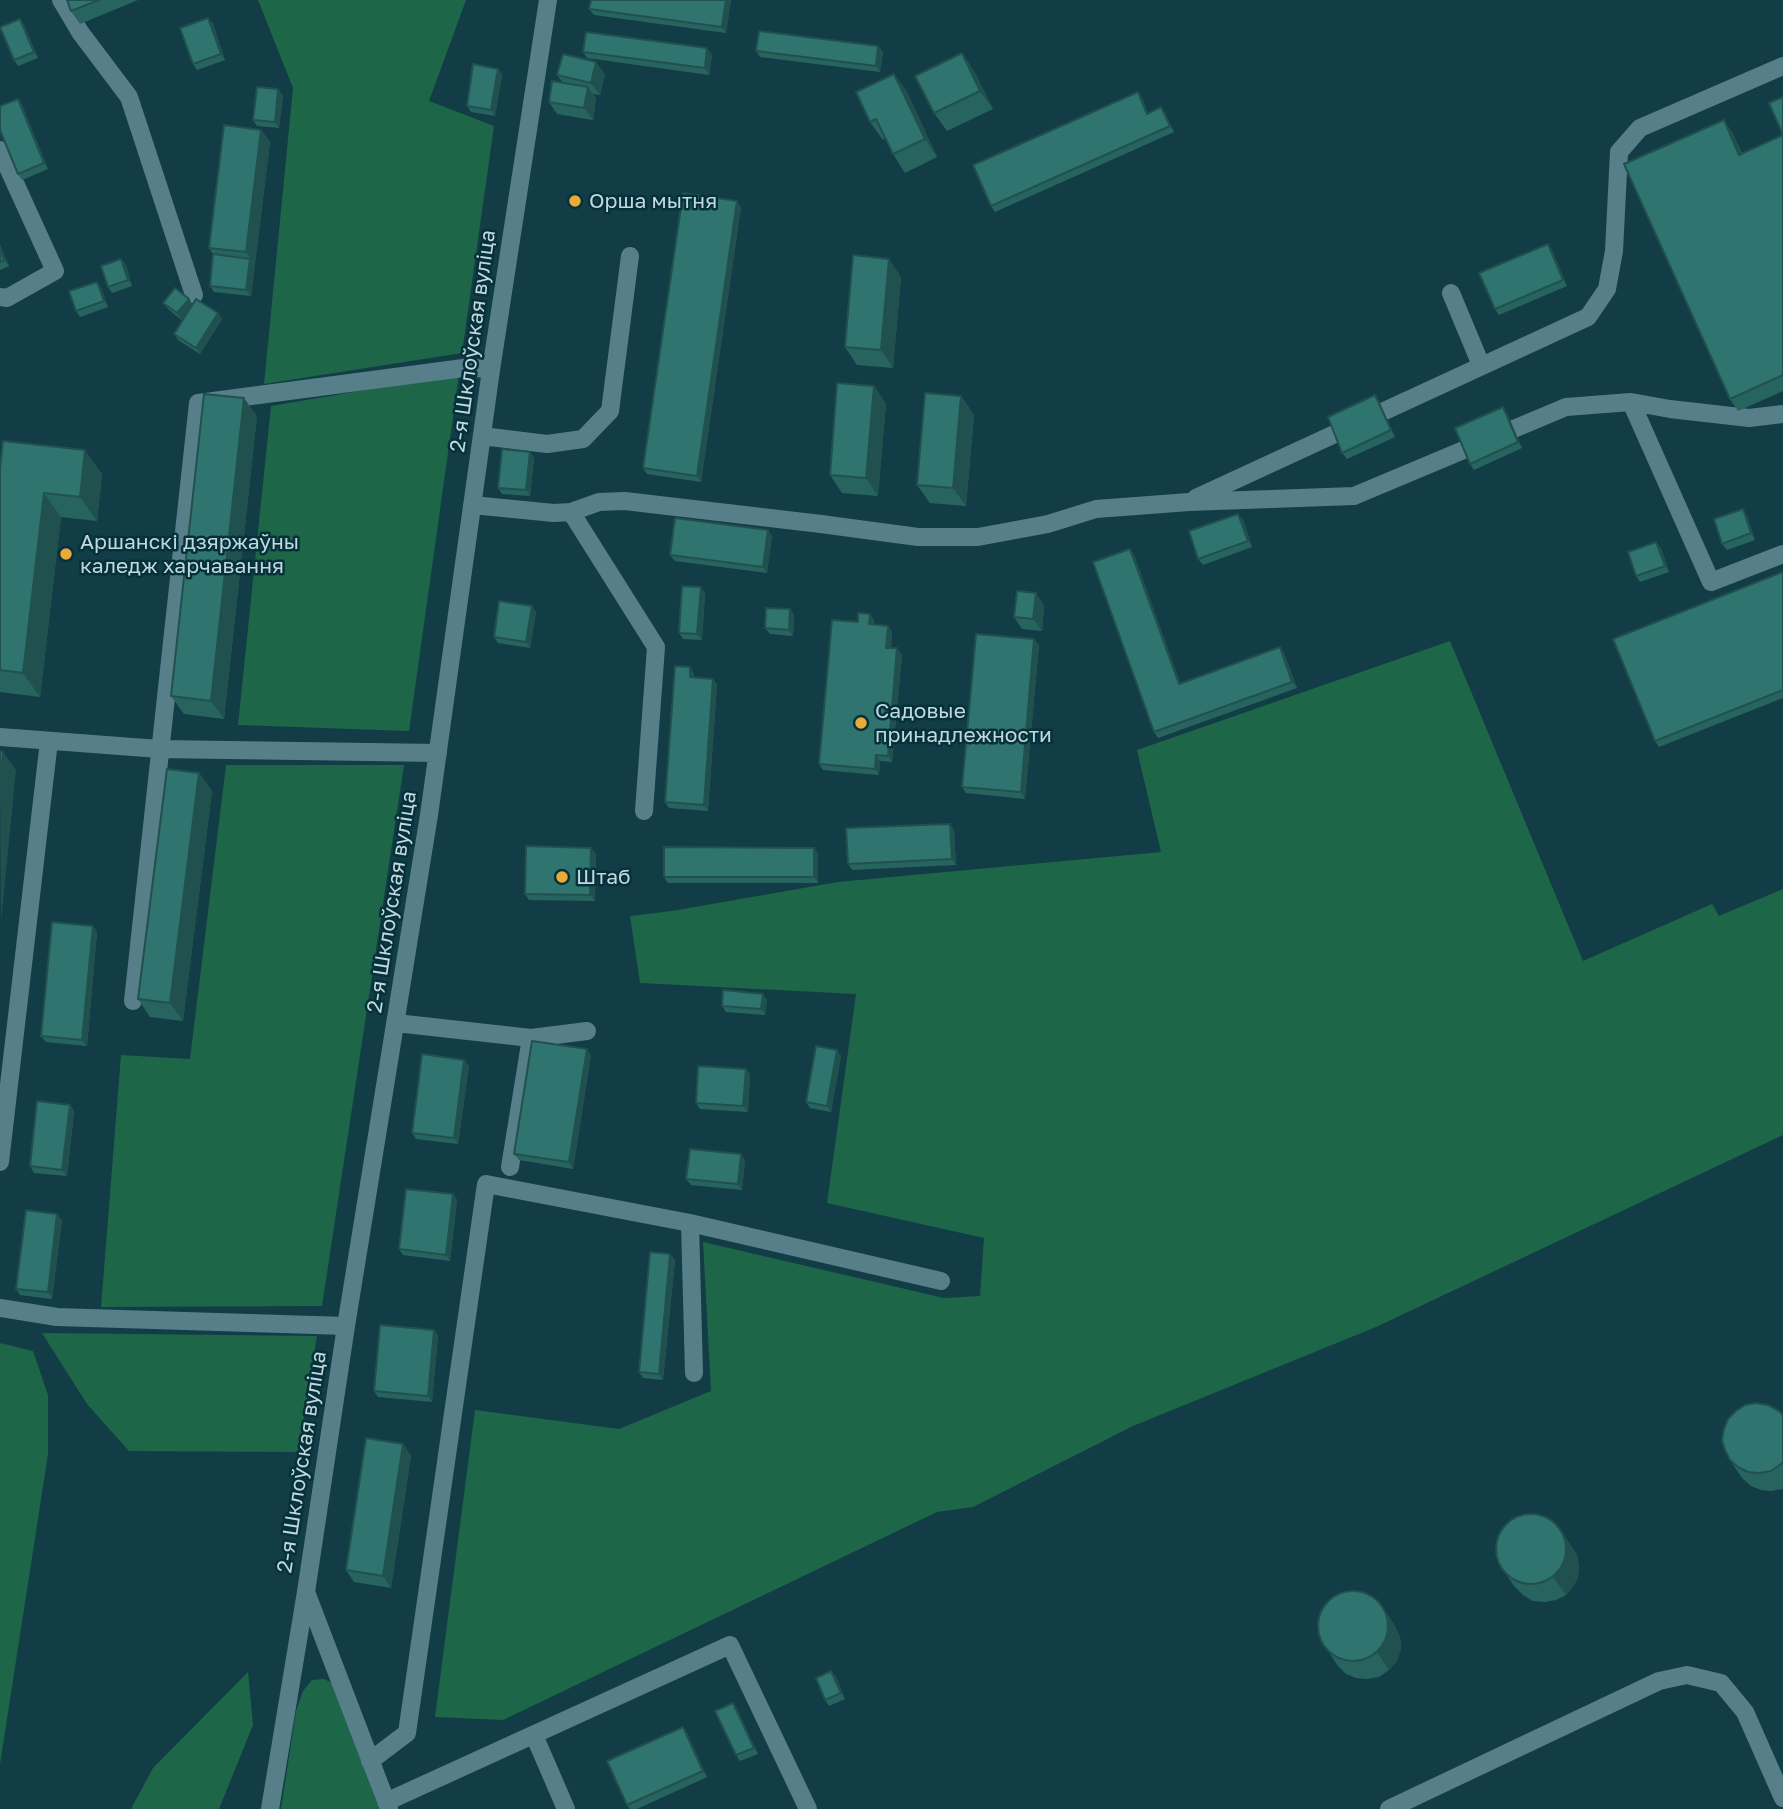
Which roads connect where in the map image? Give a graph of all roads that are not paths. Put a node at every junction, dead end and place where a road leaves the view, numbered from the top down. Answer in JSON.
{"nodes":[{"id":1,"x":61,"y":0,"type":"edge"},
{"id":2,"x":548,"y":0,"type":"edge"},
{"id":3,"x":1783,"y":66,"type":"edge"},
{"id":4,"x":0,"y":150,"type":"edge"},
{"id":5,"x":629,"y":256,"type":"dead end"},
{"id":6,"x":1451,"y":293,"type":"dead end"},
{"id":7,"x":194,"y":295,"type":"dead end"},
{"id":8,"x":0,"y":297,"type":"edge"},
{"id":9,"x":1481,"y":365,"type":"junction"},
{"id":10,"x":491,"y":370,"type":"junction"},
{"id":11,"x":1631,"y":402,"type":"junction"},
{"id":12,"x":1783,"y":414,"type":"edge"},
{"id":13,"x":482,"y":436,"type":"junction"},
{"id":14,"x":1188,"y":502,"type":"junction"},
{"id":15,"x":472,"y":505,"type":"junction"},
{"id":16,"x":571,"y":512,"type":"junction"},
{"id":17,"x":1783,"y":554,"type":"edge"},
{"id":18,"x":0,"y":737,"type":"edge"},
{"id":19,"x":49,"y":741,"type":"junction"},
{"id":20,"x":159,"y":749,"type":"junction"},
{"id":21,"x":438,"y":752,"type":"junction"},
{"id":22,"x":644,"y":811,"type":"dead end"},
{"id":23,"x":133,"y":1001,"type":"dead end"},
{"id":24,"x":396,"y":1023,"type":"junction"},
{"id":25,"x":587,"y":1031,"type":"dead end"},
{"id":26,"x":531,"y":1038,"type":"junction"},
{"id":27,"x":0,"y":1162,"type":"edge"},
{"id":28,"x":510,"y":1167,"type":"dead end"},
{"id":29,"x":690,"y":1223,"type":"junction"},
{"id":30,"x":941,"y":1281,"type":"dead end"},
{"id":31,"x":0,"y":1308,"type":"edge"},
{"id":32,"x":346,"y":1326,"type":"junction"},
{"id":33,"x":695,"y":1373,"type":"dead end"},
{"id":34,"x":306,"y":1592,"type":"junction"},
{"id":35,"x":534,"y":1735,"type":"junction"},
{"id":36,"x":370,"y":1761,"type":"junction"},
{"id":37,"x":1783,"y":1798,"type":"edge"},
{"id":38,"x":388,"y":1805,"type":"edge"},
{"id":39,"x":270,"y":1809,"type":"edge"},
{"id":40,"x":566,"y":1809,"type":"edge"},
{"id":41,"x":808,"y":1809,"type":"edge"},
{"id":42,"x":1389,"y":1809,"type":"edge"}],
"edges":[{"from":1,"to":7,"type":"street"},
{"from":2,"to":10,"type":"street","name":"2-я Шклоўская вуліца"},
{"from":3,"to":9,"type":"street"},
{"from":4,"to":8,"type":"street"},
{"from":5,"to":13,"type":"street"},
{"from":6,"to":9,"type":"street"},
{"from":9,"to":14,"type":"street"},
{"from":10,"to":13,"type":"street","name":"2-я Шклоўская вуліца"},
{"from":10,"to":20,"type":"street"},
{"from":11,"to":12,"type":"street"},
{"from":11,"to":14,"type":"street"},
{"from":11,"to":17,"type":"street"},
{"from":13,"to":15,"type":"street","name":"2-я Шклоўская вуліца"},
{"from":14,"to":16,"type":"street"},
{"from":15,"to":16,"type":"street"},
{"from":15,"to":21,"type":"street","name":"2-я Шклоўская вуліца"},
{"from":16,"to":22,"type":"street"},
{"from":18,"to":19,"type":"street"},
{"from":19,"to":20,"type":"street"},
{"from":19,"to":27,"type":"street"},
{"from":20,"to":21,"type":"street"},
{"from":20,"to":23,"type":"street"},
{"from":21,"to":24,"type":"street","name":"2-я Шклоўская вуліца"},
{"from":24,"to":26,"type":"street"},
{"from":24,"to":32,"type":"street","name":"2-я Шклоўская вуліца"},
{"from":25,"to":26,"type":"street"},
{"from":26,"to":28,"type":"street"},
{"from":29,"to":30,"type":"street"},
{"from":29,"to":33,"type":"street"},
{"from":29,"to":36,"type":"street"},
{"from":31,"to":32,"type":"street"},
{"from":32,"to":34,"type":"street","name":"2-я Шклоўская вуліца"},
{"from":34,"to":36,"type":"street"},
{"from":34,"to":39,"type":"street","name":"2-я Шклоўская вуліца"},
{"from":35,"to":38,"type":"street"},
{"from":35,"to":40,"type":"street"},
{"from":35,"to":41,"type":"street"},
{"from":36,"to":38,"type":"street"},
{"from":37,"to":42,"type":"street"}]}
